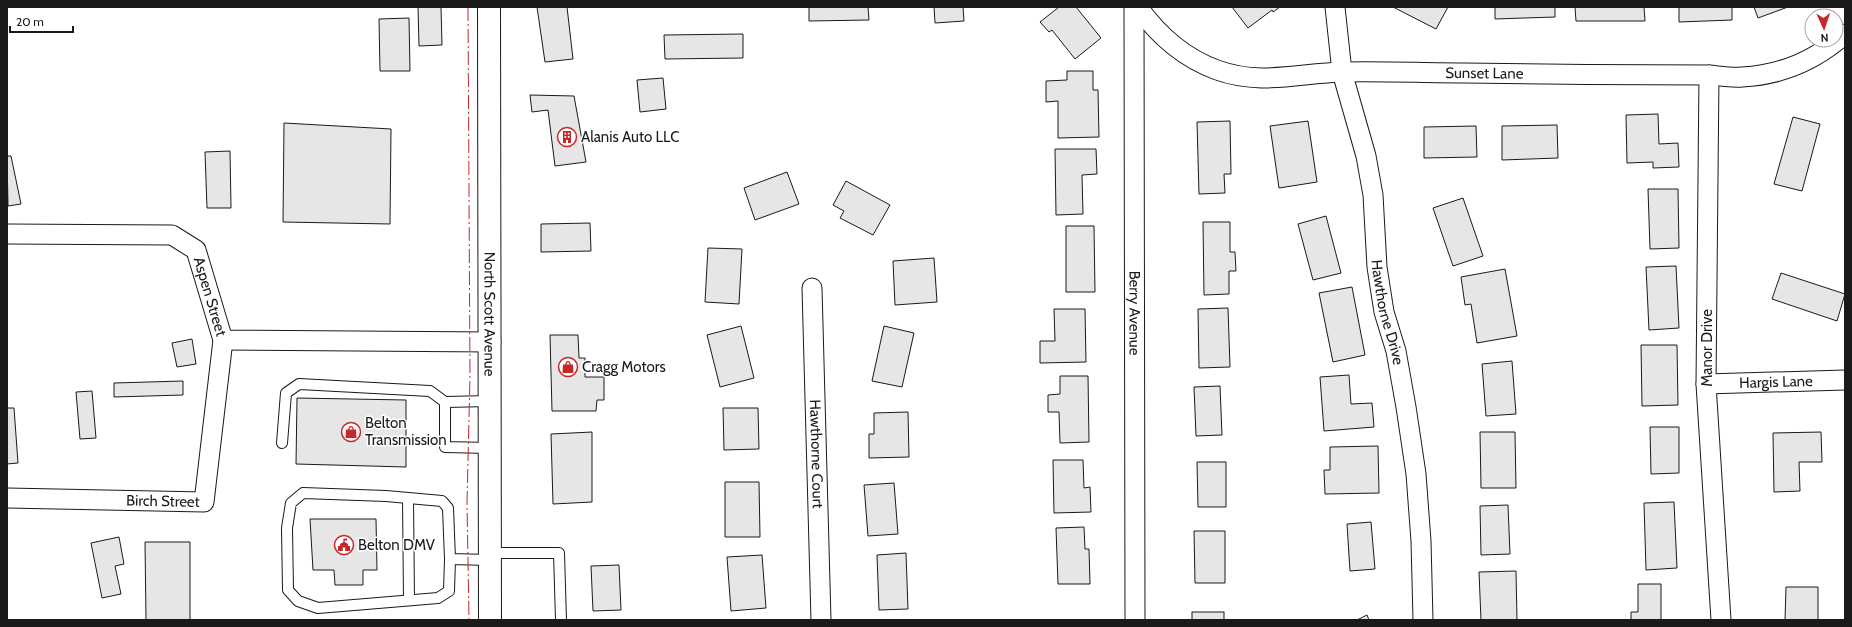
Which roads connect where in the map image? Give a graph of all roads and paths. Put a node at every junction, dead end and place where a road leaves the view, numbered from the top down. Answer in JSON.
{"nodes":[{"id":1,"x":489,"y":7,"type":"edge"},
{"id":2,"x":1134,"y":7,"type":"edge"},
{"id":3,"x":1138,"y":7,"type":"edge"},
{"id":4,"x":1335,"y":7,"type":"edge"},
{"id":5,"x":1845,"y":34,"type":"edge"},
{"id":6,"x":1342,"y":72,"type":"junction"},
{"id":7,"x":1709,"y":75,"type":"junction"},
{"id":8,"x":7,"y":234,"type":"edge"},
{"id":9,"x":812,"y":288,"type":"dead end"},
{"id":10,"x":223,"y":340,"type":"junction"},
{"id":11,"x":491,"y":342,"type":"junction"},
{"id":12,"x":1845,"y":380,"type":"edge"},
{"id":13,"x":1706,"y":384,"type":"junction"},
{"id":14,"x":490,"y":401,"type":"junction"},
{"id":15,"x":445,"y":402,"type":"junction"},
{"id":16,"x":282,"y":443,"type":"dead end"},
{"id":17,"x":490,"y":448,"type":"junction"},
{"id":18,"x":7,"y":498,"type":"edge"},
{"id":19,"x":408,"y":498,"type":"junction"},
{"id":20,"x":490,"y":556,"type":"junction"},
{"id":21,"x":450,"y":559,"type":"junction"},
{"id":22,"x":409,"y":600,"type":"junction"},
{"id":23,"x":490,"y":620,"type":"edge"},
{"id":24,"x":561,"y":620,"type":"edge"},
{"id":25,"x":821,"y":620,"type":"edge"},
{"id":26,"x":1135,"y":620,"type":"edge"},
{"id":27,"x":1423,"y":620,"type":"edge"},
{"id":28,"x":1721,"y":620,"type":"edge"}],
"edges":[{"from":1,"to":11,"type":"main road","name":"North Scott Avenue"},
{"from":2,"to":26,"type":"street","name":"Berry Avenue"},
{"from":3,"to":6,"type":"street","name":"Sunset Lane"},
{"from":4,"to":6,"type":"street","name":"Hawthorne Drive"},
{"from":5,"to":7,"type":"street","name":"Sunset Lane"},
{"from":6,"to":7,"type":"street","name":"Sunset Lane"},
{"from":6,"to":27,"type":"street","name":"Hawthorne Drive"},
{"from":7,"to":13,"type":"street","name":"Manor Drive"},
{"from":8,"to":10,"type":"street","name":"Aspen Street"},
{"from":9,"to":25,"type":"street","name":"Hawthorne Court"},
{"from":10,"to":11,"type":"street","name":"Aspen Street"},
{"from":10,"to":18,"type":"street","name":"Birch Street"},
{"from":11,"to":14,"type":"main road","name":"North Scott Avenue"},
{"from":12,"to":13,"type":"street","name":"Hargis Lane"},
{"from":13,"to":28,"type":"street","name":"Manor Drive"},
{"from":14,"to":15,"type":"lane"},
{"from":14,"to":17,"type":"main road","name":"North Scott Avenue"},
{"from":15,"to":16,"type":"lane"},
{"from":15,"to":17,"type":"lane"},
{"from":17,"to":20,"type":"main road","name":"North Scott Avenue"},
{"from":19,"to":21,"type":"lane"},
{"from":19,"to":22,"type":"lane"},
{"from":19,"to":22,"type":"lane"},
{"from":20,"to":21,"type":"lane"},
{"from":20,"to":23,"type":"main road","name":"North Scott Avenue"},
{"from":20,"to":24,"type":"lane"},
{"from":21,"to":22,"type":"lane"}]}
